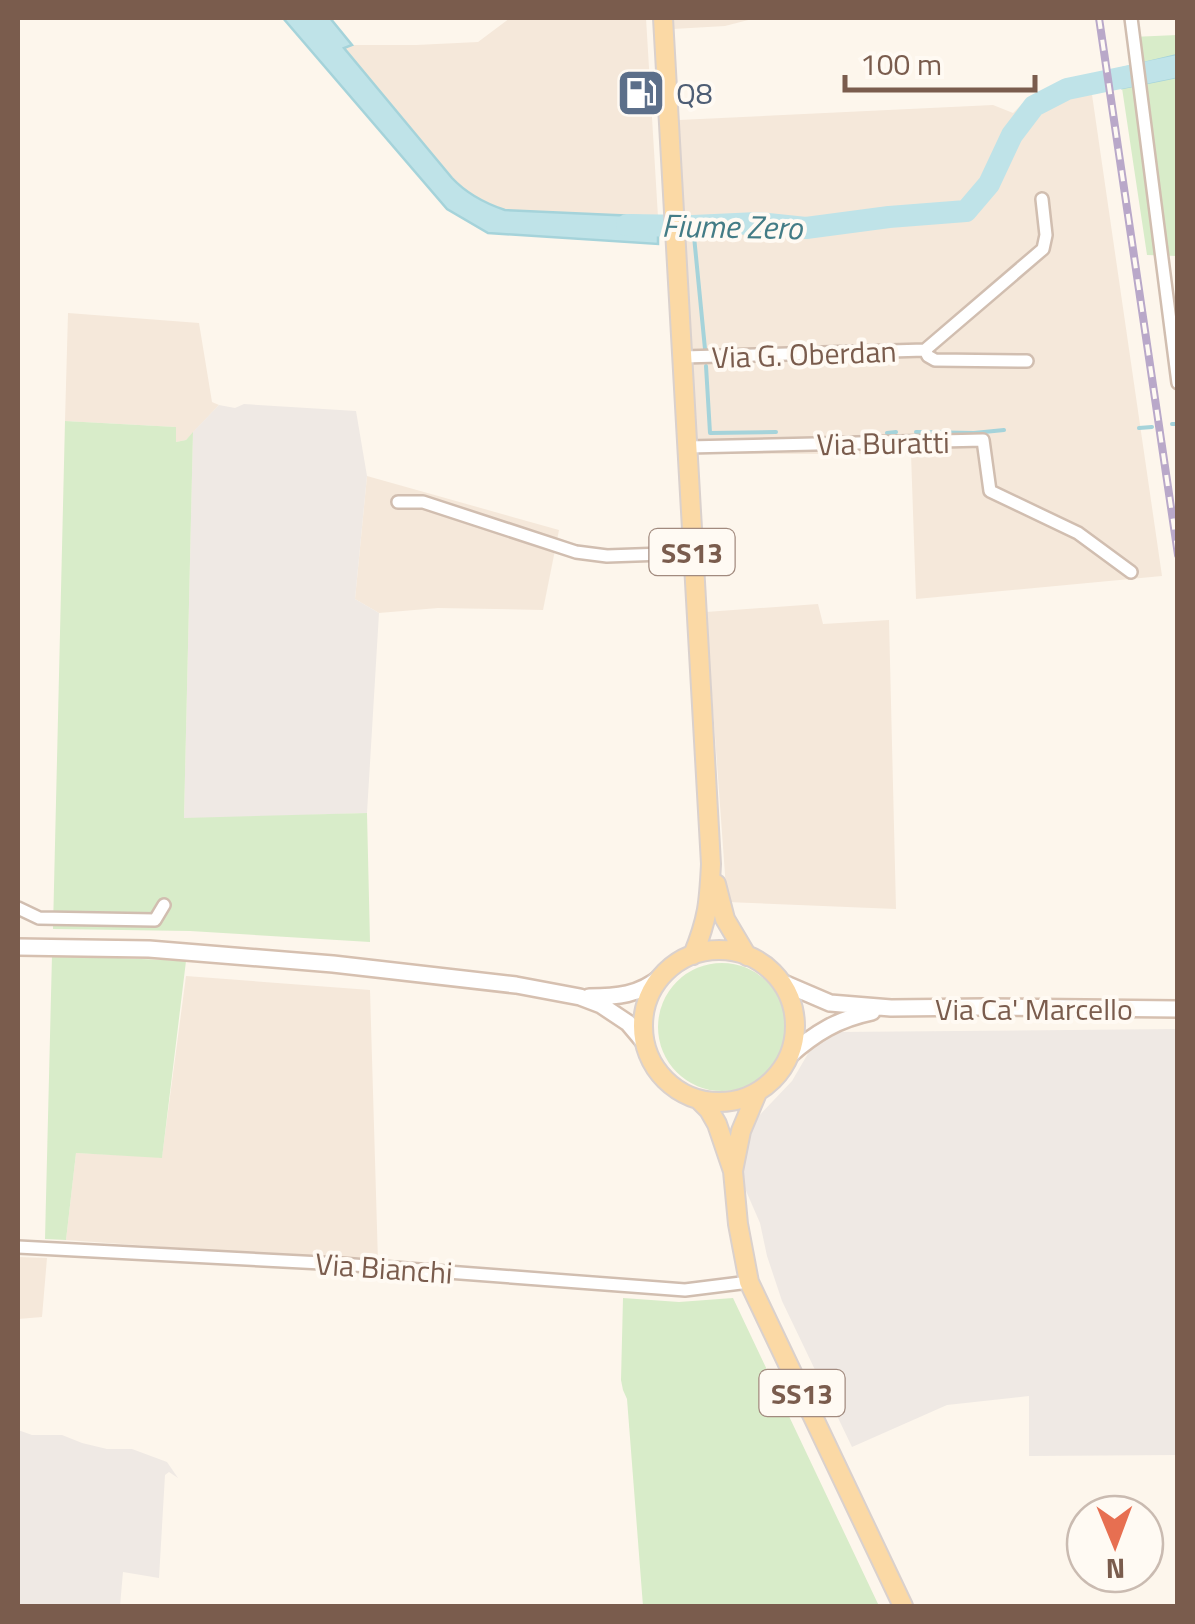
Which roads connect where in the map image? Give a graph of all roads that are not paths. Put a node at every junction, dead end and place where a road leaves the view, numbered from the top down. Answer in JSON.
{"nodes":[{"id":1,"x":663,"y":18,"type":"edge"},
{"id":2,"x":1131,"y":18,"type":"edge"},
{"id":3,"x":1042,"y":199,"type":"dead end"},
{"id":4,"x":925,"y":350,"type":"junction"},
{"id":5,"x":683,"y":357,"type":"junction"},
{"id":6,"x":1027,"y":362,"type":"dead end"},
{"id":7,"x":1178,"y":383,"type":"edge"},
{"id":8,"x":688,"y":448,"type":"junction"},
{"id":9,"x":398,"y":502,"type":"dead end"},
{"id":10,"x":692,"y":554,"type":"junction"},
{"id":11,"x":1131,"y":572,"type":"dead end"},
{"id":12,"x":711,"y":864,"type":"junction"},
{"id":13,"x":164,"y":905,"type":"dead end"},
{"id":14,"x":18,"y":908,"type":"edge"},
{"id":15,"x":18,"y":946,"type":"edge"},
{"id":16,"x":693,"y":955,"type":"junction"},
{"id":17,"x":747,"y":956,"type":"junction"},
{"id":18,"x":661,"y":977,"type":"junction"},
{"id":19,"x":781,"y":982,"type":"junction"},
{"id":20,"x":580,"y":997,"type":"junction"},
{"id":21,"x":891,"y":1008,"type":"junction"},
{"id":22,"x":1178,"y":1010,"type":"edge"},
{"id":23,"x":644,"y":1042,"type":"junction"},
{"id":24,"x":790,"y":1056,"type":"junction"},
{"id":25,"x":757,"y":1092,"type":"junction"},
{"id":26,"x":700,"y":1100,"type":"junction"},
{"id":27,"x":733,"y":1171,"type":"junction"},
{"id":28,"x":18,"y":1247,"type":"edge"},
{"id":29,"x":750,"y":1282,"type":"junction"},
{"id":30,"x":903,"y":1606,"type":"edge"}],
"edges":[{"from":1,"to":5,"type":"main road","number":"SS13"},
{"from":2,"to":7,"type":"street"},
{"from":3,"to":4,"type":"street","name":"Via G. Oberdan"},
{"from":4,"to":5,"type":"street","name":"Via G. Oberdan"},
{"from":4,"to":6,"type":"street","name":"Via G. Oberdan"},
{"from":5,"to":8,"type":"main road","number":"SS13"},
{"from":8,"to":10,"type":"main road","number":"SS13"},
{"from":8,"to":11,"type":"street","name":"Via Buratti"},
{"from":9,"to":10,"type":"street"},
{"from":10,"to":12,"type":"main road","number":"SS13"},
{"from":12,"to":16,"type":"main road","number":"SS13"},
{"from":12,"to":17,"type":"main road","number":"SS13"},
{"from":13,"to":14,"type":"street"},
{"from":15,"to":20,"type":"main road"},
{"from":16,"to":17,"type":"main road"},
{"from":16,"to":18,"type":"main road"},
{"from":17,"to":19,"type":"main road","number":"SS13"},
{"from":18,"to":20,"type":"main road"},
{"from":18,"to":23,"type":"main road"},
{"from":19,"to":21,"type":"main road"},
{"from":19,"to":24,"type":"main road"},
{"from":20,"to":23,"type":"main road"},
{"from":21,"to":22,"type":"main road","name":"Via Ca' Marcello"},
{"from":21,"to":24,"type":"main road"},
{"from":23,"to":26,"type":"main road","number":"SS13"},
{"from":24,"to":25,"type":"main road","number":"SS13"},
{"from":25,"to":26,"type":"main road"},
{"from":25,"to":27,"type":"main road","number":"SS13"},
{"from":26,"to":27,"type":"main road","number":"SS13"},
{"from":27,"to":29,"type":"main road","number":"SS13"},
{"from":28,"to":29,"type":"street","name":"Via Bianchi"},
{"from":29,"to":30,"type":"main road","number":"SS13"}]}
